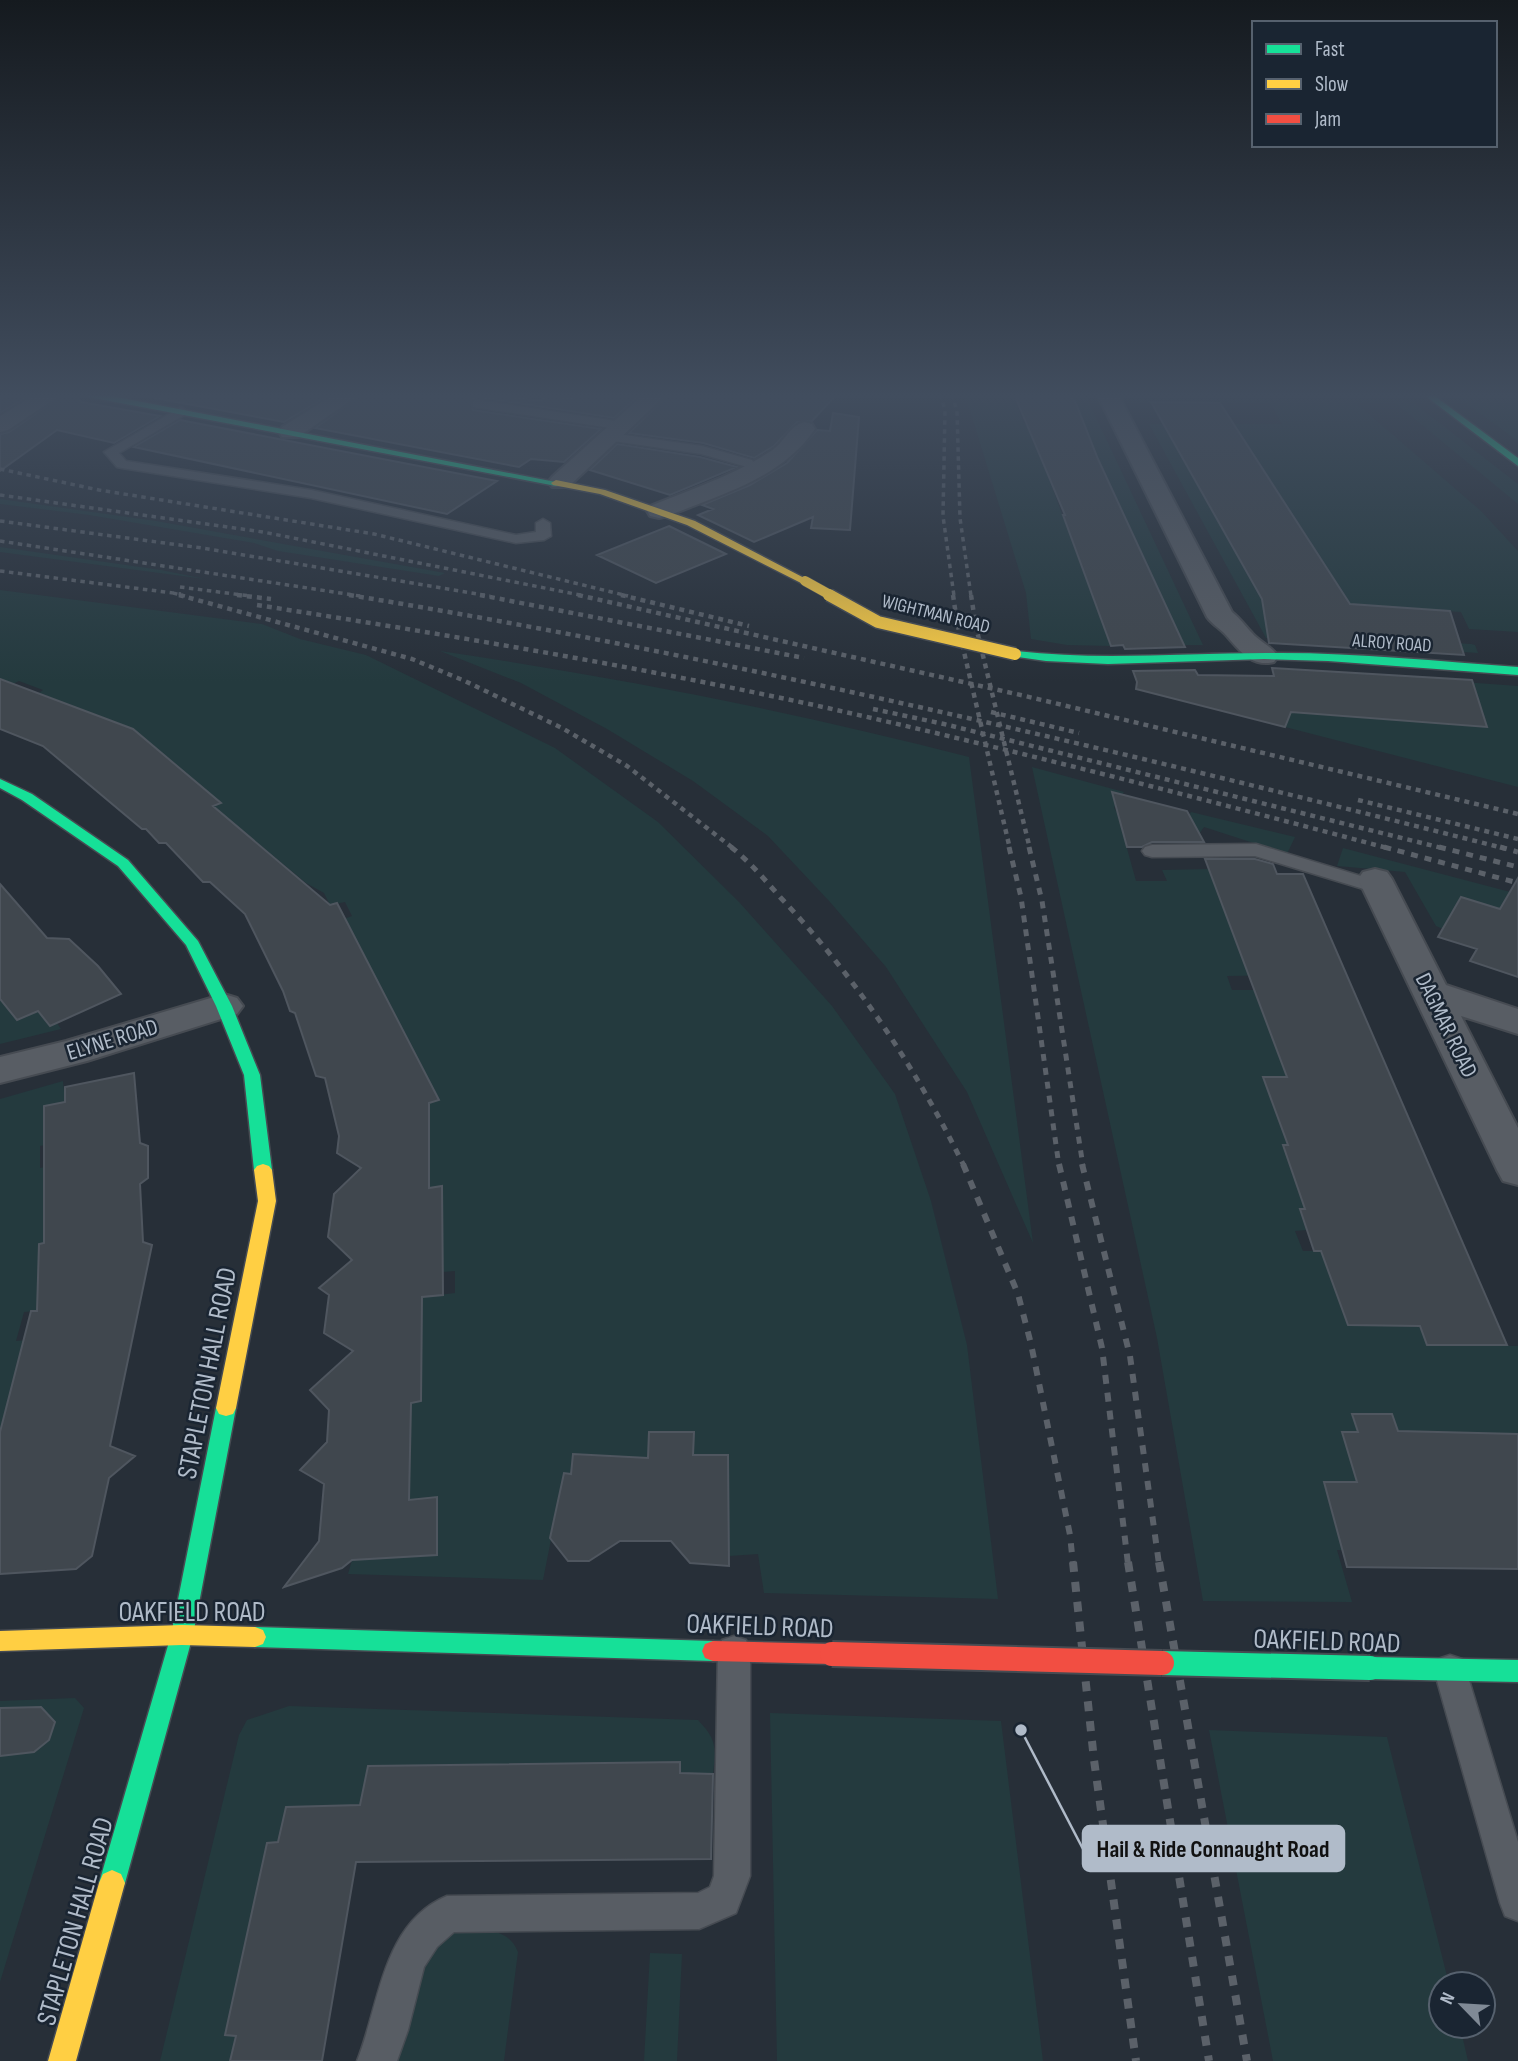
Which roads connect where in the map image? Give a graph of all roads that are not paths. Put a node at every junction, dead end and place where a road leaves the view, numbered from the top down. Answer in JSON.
{"nodes":[{"id":1,"x":287,"y":490,"type":"edge"},
{"id":2,"x":594,"y":490,"type":"edge"},
{"id":3,"x":711,"y":490,"type":"edge"},
{"id":4,"x":1156,"y":490,"type":"edge"},
{"id":5,"x":659,"y":511,"type":"junction"},
{"id":6,"x":543,"y":523,"type":"dead end"},
{"id":7,"x":1264,"y":656,"type":"junction"},
{"id":8,"x":1518,"y":671,"type":"edge"},
{"id":9,"x":0,"y":783,"type":"edge"},
{"id":10,"x":1152,"y":851,"type":"dead end"},
{"id":11,"x":1378,"y":884,"type":"joint"},
{"id":12,"x":1432,"y":993,"type":"junction"},
{"id":13,"x":224,"y":1006,"type":"junction"},
{"id":14,"x":1518,"y":1022,"type":"edge"},
{"id":15,"x":0,"y":1070,"type":"edge"},
{"id":16,"x":1518,"y":1170,"type":"edge"},
{"id":17,"x":182,"y":1635,"type":"junction"},
{"id":18,"x":0,"y":1641,"type":"edge"},
{"id":19,"x":734,"y":1651,"type":"junction"},
{"id":20,"x":1450,"y":1670,"type":"junction"},
{"id":21,"x":1518,"y":1671,"type":"edge"},
{"id":22,"x":1518,"y":1903,"type":"edge"},
{"id":23,"x":62,"y":2061,"type":"edge"},
{"id":24,"x":377,"y":2061,"type":"edge"}],
"edges":[{"from":1,"to":6,"type":"lane"},
{"from":2,"to":5,"type":"main road","name":"WIGHTMAN ROAD"},
{"from":3,"to":5,"type":"street"},
{"from":4,"to":7,"type":"street"},
{"from":5,"to":7,"type":"main road","name":"WIGHTMAN ROAD","bridge":true},
{"from":7,"to":8,"type":"main road","name":"ALROY ROAD"},
{"from":9,"to":13,"type":"main road","name":"STAPLETON HALL ROAD"},
{"from":10,"to":11,"type":"lane"},
{"from":11,"to":12,"type":"street","name":"DAGMAR ROAD"},
{"from":12,"to":14,"type":"street"},
{"from":12,"to":16,"type":"street","name":"DAGMAR ROAD"},
{"from":13,"to":15,"type":"street","name":"ELYNE ROAD"},
{"from":13,"to":17,"type":"main road","name":"STAPLETON HALL ROAD"},
{"from":17,"to":18,"type":"main road","name":"OAKFIELD ROAD"},
{"from":17,"to":19,"type":"main road","name":"OAKFIELD ROAD"},
{"from":17,"to":23,"type":"main road","name":"STAPLETON HALL ROAD"},
{"from":19,"to":20,"type":"main road","name":"OAKFIELD ROAD","bridge":true},
{"from":19,"to":24,"type":"lane"},
{"from":20,"to":21,"type":"main road","name":"OAKFIELD ROAD"},
{"from":20,"to":22,"type":"lane"}]}
